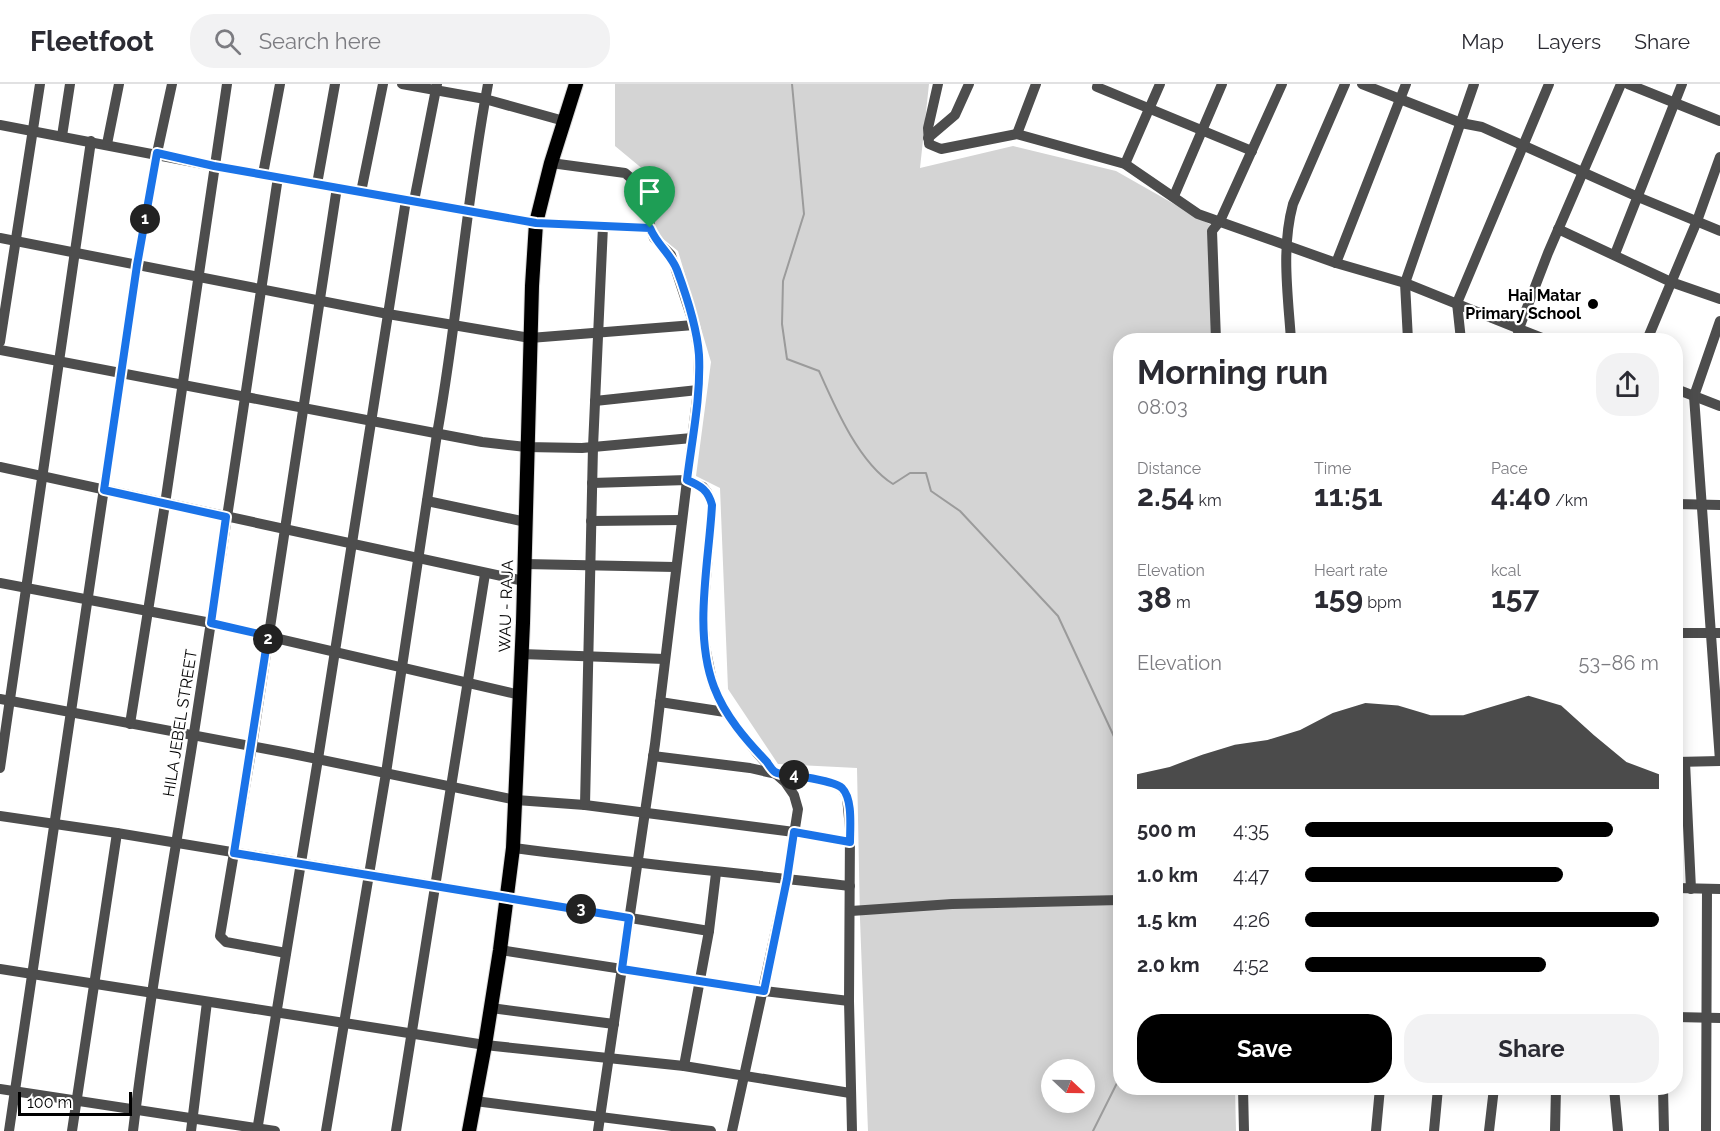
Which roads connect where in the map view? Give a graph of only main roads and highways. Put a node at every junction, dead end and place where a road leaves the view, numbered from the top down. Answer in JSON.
{"nodes":[{"id":1,"x":576,"y":84,"type":"edge"},
{"id":2,"x":469,"y":1131,"type":"edge"}],
"edges":[{"from":1,"to":2,"type":"main road","name":"WAU - RAJA"}]}
